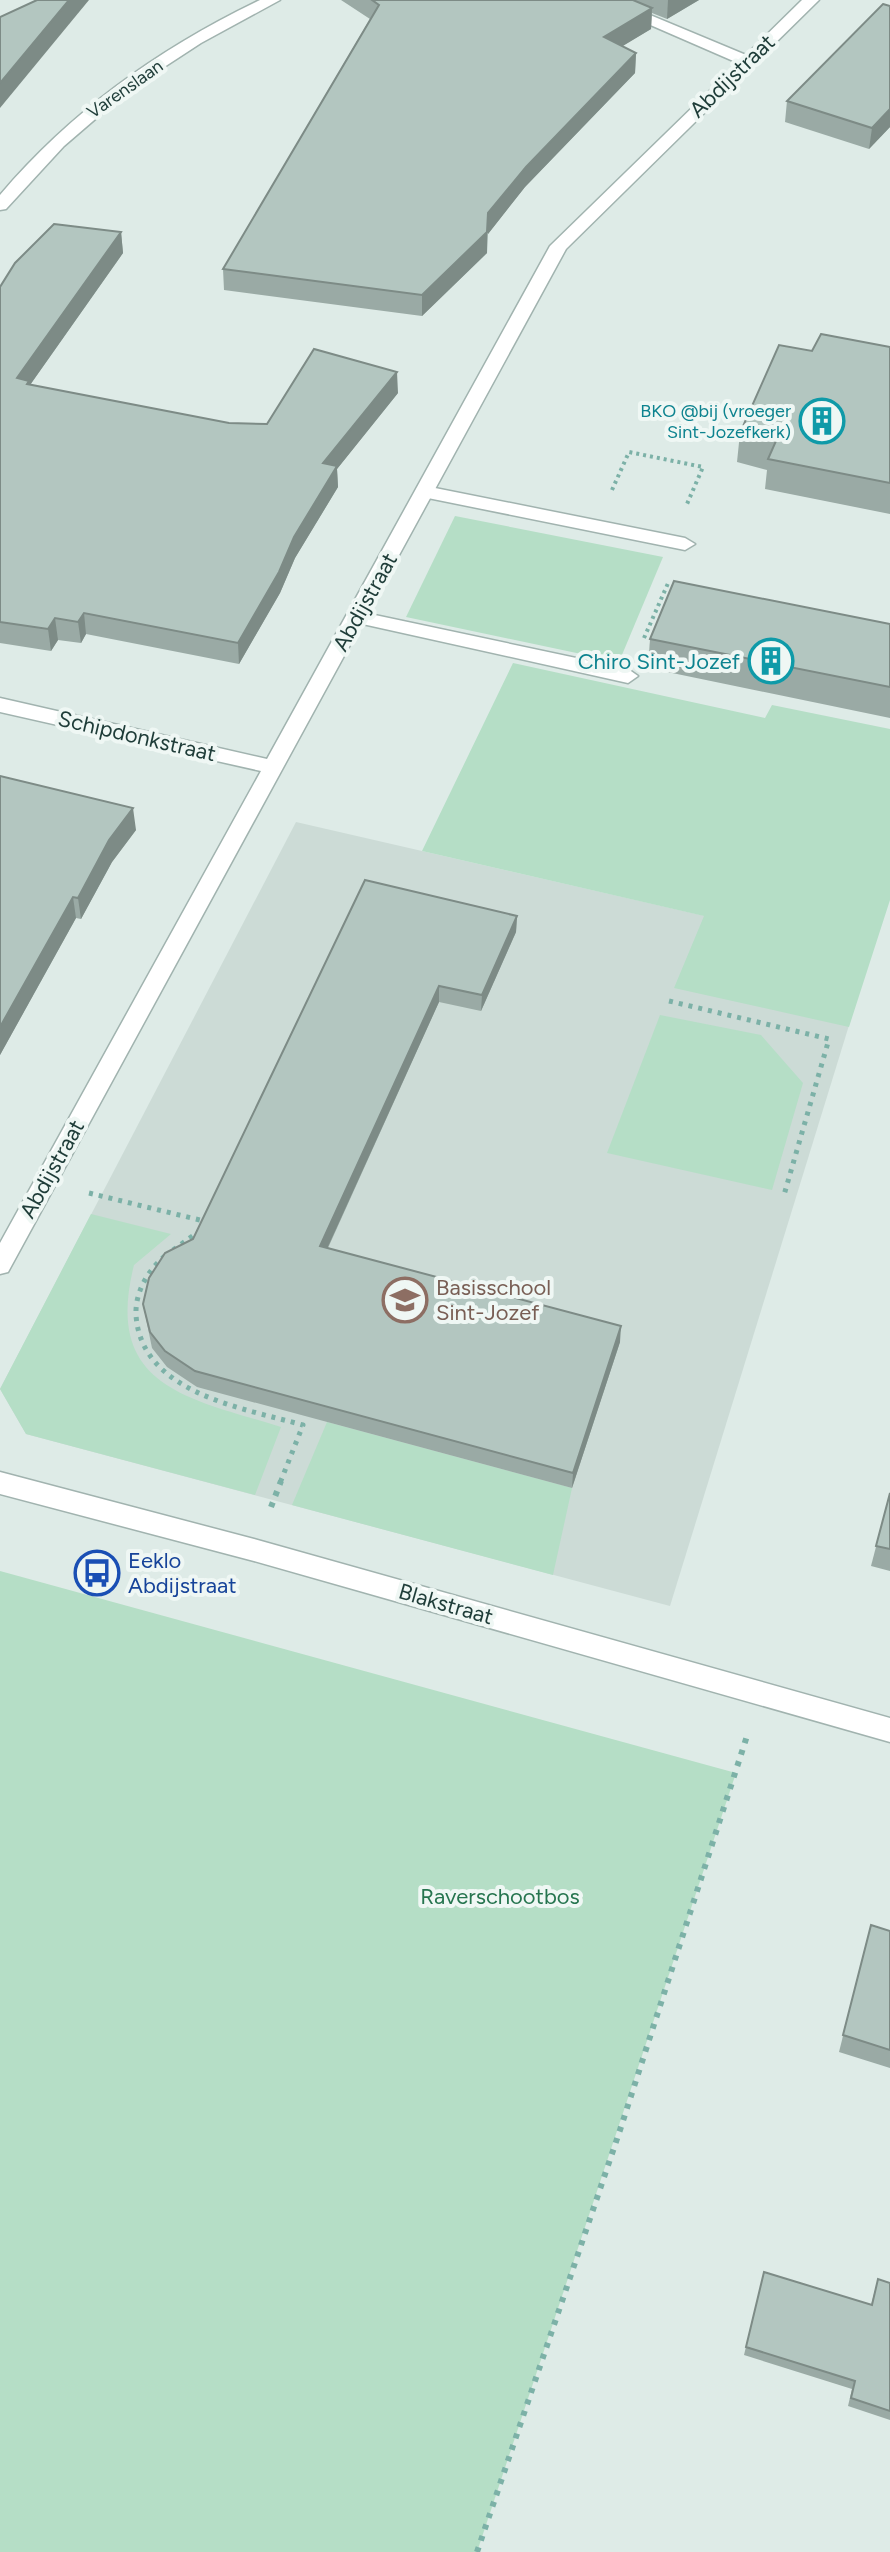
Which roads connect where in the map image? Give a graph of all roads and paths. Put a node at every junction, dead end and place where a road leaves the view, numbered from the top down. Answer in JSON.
{"nodes":[{"id":1,"x":272,"y":0,"type":"edge"},
{"id":2,"x":601,"y":0,"type":"edge"},
{"id":3,"x":811,"y":0,"type":"edge"},
{"id":4,"x":747,"y":61,"type":"junction"},
{"id":5,"x":0,"y":205,"type":"edge"},
{"id":6,"x":425,"y":492,"type":"junction"},
{"id":7,"x":596,"y":527,"type":"junction"},
{"id":8,"x":678,"y":543,"type":"junction"},
{"id":9,"x":666,"y":589,"type":"junction"},
{"id":10,"x":680,"y":592,"type":"edge"},
{"id":11,"x":356,"y":617,"type":"junction"},
{"id":12,"x":628,"y":676,"type":"joint"},
{"id":13,"x":0,"y":705,"type":"edge"},
{"id":14,"x":274,"y":767,"type":"junction"},
{"id":15,"x":669,"y":1001,"type":"dead end"},
{"id":16,"x":45,"y":1182,"type":"junction"},
{"id":17,"x":784,"y":1195,"type":"dead end"},
{"id":18,"x":0,"y":1265,"type":"edge"},
{"id":19,"x":0,"y":1483,"type":"edge"},
{"id":20,"x":254,"y":1550,"type":"junction"},
{"id":21,"x":760,"y":1694,"type":"junction"},
{"id":22,"x":890,"y":1730,"type":"edge"},
{"id":23,"x":477,"y":2552,"type":"edge"}],
"edges":[{"from":1,"to":5,"type":"street","name":"Varenslaan"},
{"from":2,"to":4,"type":"street"},
{"from":3,"to":4,"type":"street","name":"Abdijstraat"},
{"from":4,"to":6,"type":"street","name":"Abdijstraat"},
{"from":6,"to":7,"type":"street"},
{"from":6,"to":11,"type":"street","name":"Abdijstraat"},
{"from":7,"to":8,"type":"street"},
{"from":7,"to":8,"type":"path"},
{"from":8,"to":9,"type":"path"},
{"from":9,"to":10,"type":"path"},
{"from":9,"to":12,"type":"path"},
{"from":11,"to":12,"type":"street"},
{"from":11,"to":14,"type":"street","name":"Abdijstraat"},
{"from":13,"to":14,"type":"street","name":"Schipdonkstraat"},
{"from":14,"to":16,"type":"street","name":"Abdijstraat"},
{"from":15,"to":17,"type":"path"},
{"from":16,"to":18,"type":"street","name":"Abdijstraat"},
{"from":16,"to":20,"type":"path"},
{"from":19,"to":20,"type":"street","name":"Blakstraat"},
{"from":20,"to":21,"type":"street","name":"Blakstraat"},
{"from":21,"to":22,"type":"street","name":"Blakstraat"},
{"from":21,"to":23,"type":"path"}]}
